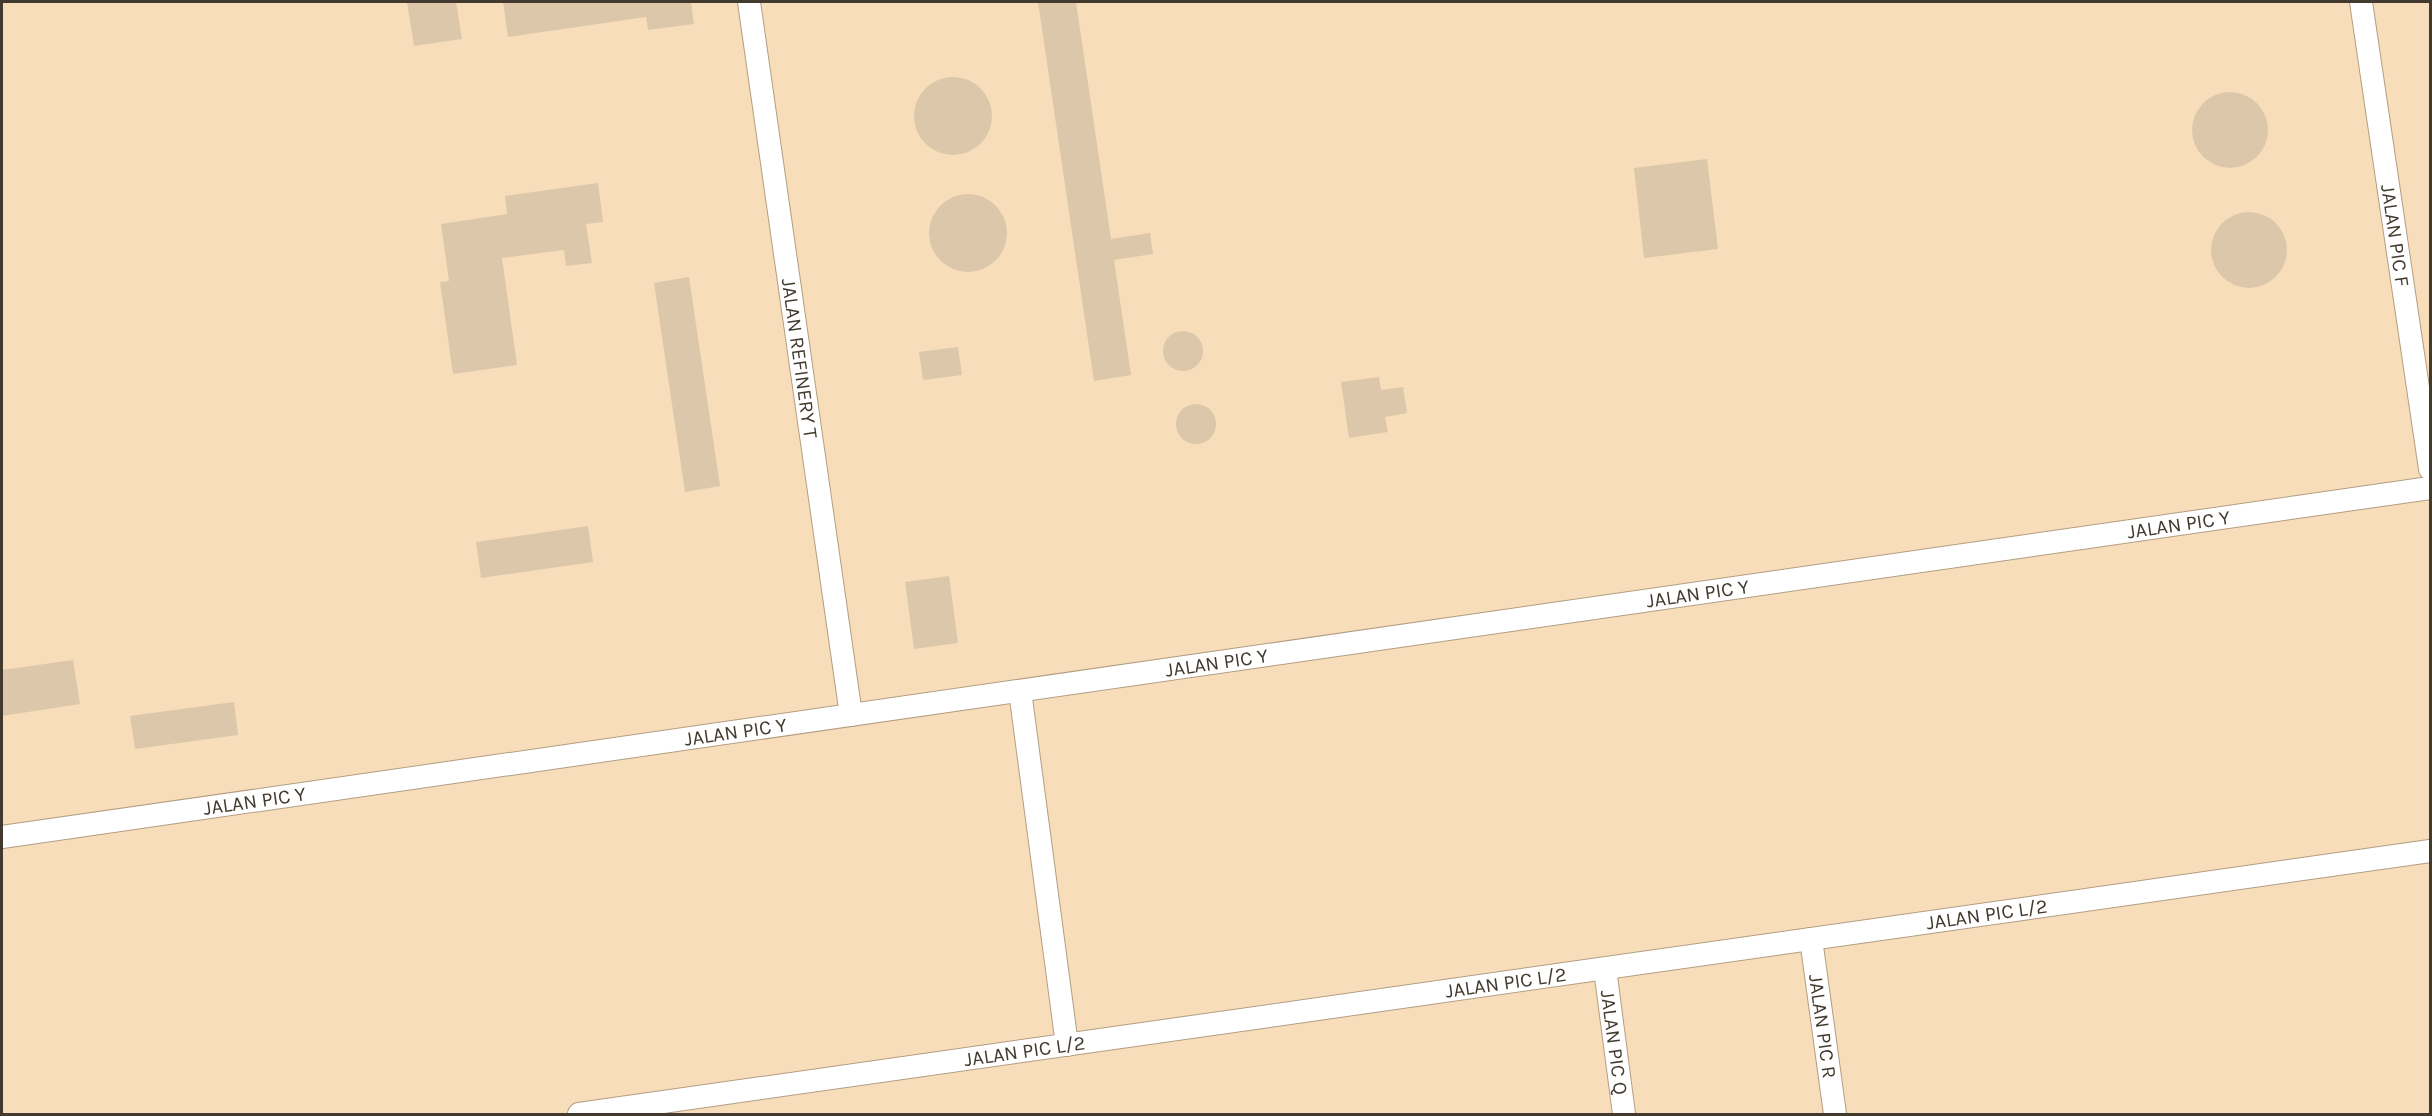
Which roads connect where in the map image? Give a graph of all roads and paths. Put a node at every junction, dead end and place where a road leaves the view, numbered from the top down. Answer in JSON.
{"nodes":[{"id":1,"x":749,"y":2,"type":"edge"},
{"id":2,"x":2361,"y":2,"type":"edge"},
{"id":3,"x":2430,"y":470,"type":"edge"},
{"id":4,"x":2430,"y":488,"type":"edge"},
{"id":5,"x":1020,"y":691,"type":"junction"},
{"id":6,"x":851,"y":715,"type":"junction"},
{"id":7,"x":2,"y":837,"type":"edge"},
{"id":8,"x":2430,"y":850,"type":"edge"},
{"id":9,"x":1811,"y":939,"type":"junction"},
{"id":10,"x":1605,"y":969,"type":"junction"},
{"id":11,"x":1067,"y":1046,"type":"junction"},
{"id":12,"x":579,"y":1114,"type":"edge"},
{"id":13,"x":1624,"y":1114,"type":"edge"},
{"id":14,"x":1835,"y":1114,"type":"edge"}],
"edges":[{"from":1,"to":6,"type":"street","name":"JALAN REFINERY T"},
{"from":2,"to":3,"type":"street","name":"JALAN PIC F"},
{"from":4,"to":5,"type":"street","name":"JALAN PIC Y"},
{"from":5,"to":6,"type":"street","name":"JALAN PIC Y"},
{"from":5,"to":11,"type":"street"},
{"from":6,"to":7,"type":"street","name":"JALAN PIC Y"},
{"from":8,"to":9,"type":"street","name":"JALAN PIC L/2"},
{"from":9,"to":10,"type":"street","name":"JALAN PIC L/2"},
{"from":9,"to":14,"type":"street","name":"JALAN PIC R"},
{"from":10,"to":11,"type":"street","name":"JALAN PIC L/2"},
{"from":10,"to":13,"type":"street","name":"JALAN PIC Q"},
{"from":11,"to":12,"type":"street","name":"JALAN PIC L/2"}]}
